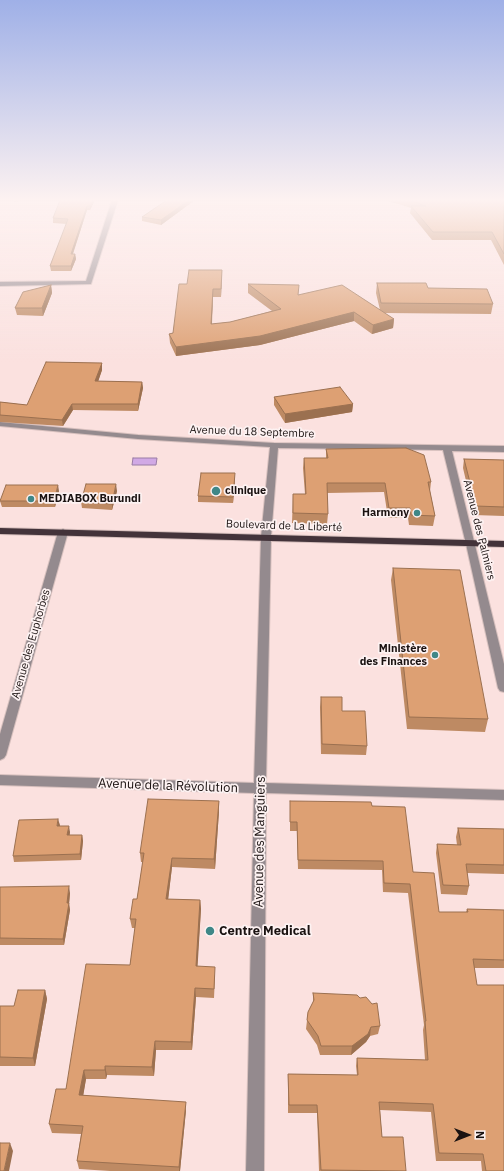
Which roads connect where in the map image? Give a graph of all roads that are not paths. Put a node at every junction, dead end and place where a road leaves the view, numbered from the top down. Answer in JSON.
{"nodes":[{"id":1,"x":98,"y":255,"type":"edge"},
{"id":2,"x":0,"y":284,"type":"edge"},
{"id":3,"x":0,"y":424,"type":"edge"},
{"id":4,"x":274,"y":445,"type":"junction"},
{"id":5,"x":447,"y":448,"type":"junction"},
{"id":6,"x":504,"y":449,"type":"edge"},
{"id":7,"x":0,"y":531,"type":"edge"},
{"id":8,"x":63,"y":532,"type":"junction"},
{"id":9,"x":266,"y":537,"type":"junction"},
{"id":10,"x":471,"y":544,"type":"junction"},
{"id":11,"x":504,"y":544,"type":"edge"},
{"id":12,"x":504,"y":688,"type":"edge"},
{"id":13,"x":0,"y":755,"type":"edge"},
{"id":14,"x":0,"y":780,"type":"edge"},
{"id":15,"x":260,"y":788,"type":"junction"},
{"id":16,"x":504,"y":795,"type":"edge"},
{"id":17,"x":255,"y":1171,"type":"edge"}],
"edges":[{"from":1,"to":2,"type":"street"},
{"from":3,"to":4,"type":"street","name":"Avenue du 18 Septembre"},
{"from":4,"to":5,"type":"street","name":"Avenue du 18 Septembre"},
{"from":4,"to":9,"type":"street","name":"Avenue des Manguiers"},
{"from":5,"to":6,"type":"street","name":"Avenue du 18 Septembre"},
{"from":5,"to":10,"type":"street","name":"Avenue des Palmiers"},
{"from":7,"to":8,"type":"highway"},
{"from":8,"to":9,"type":"highway","name":"Boulevard de La Liberté"},
{"from":8,"to":13,"type":"street","name":"Avenue des Euphorbes"},
{"from":9,"to":10,"type":"highway","name":"Boulevard de La Liberté"},
{"from":9,"to":15,"type":"street","name":"Avenue des Manguiers"},
{"from":10,"to":11,"type":"highway","name":"Boulevard de La Liberté"},
{"from":10,"to":12,"type":"street","name":"Avenue des Palmiers"},
{"from":14,"to":15,"type":"street","name":"Avenue de la Révolution"},
{"from":15,"to":16,"type":"street","name":"Avenue de la Révolution"},
{"from":15,"to":17,"type":"street","name":"Avenue des Manguiers"}]}
